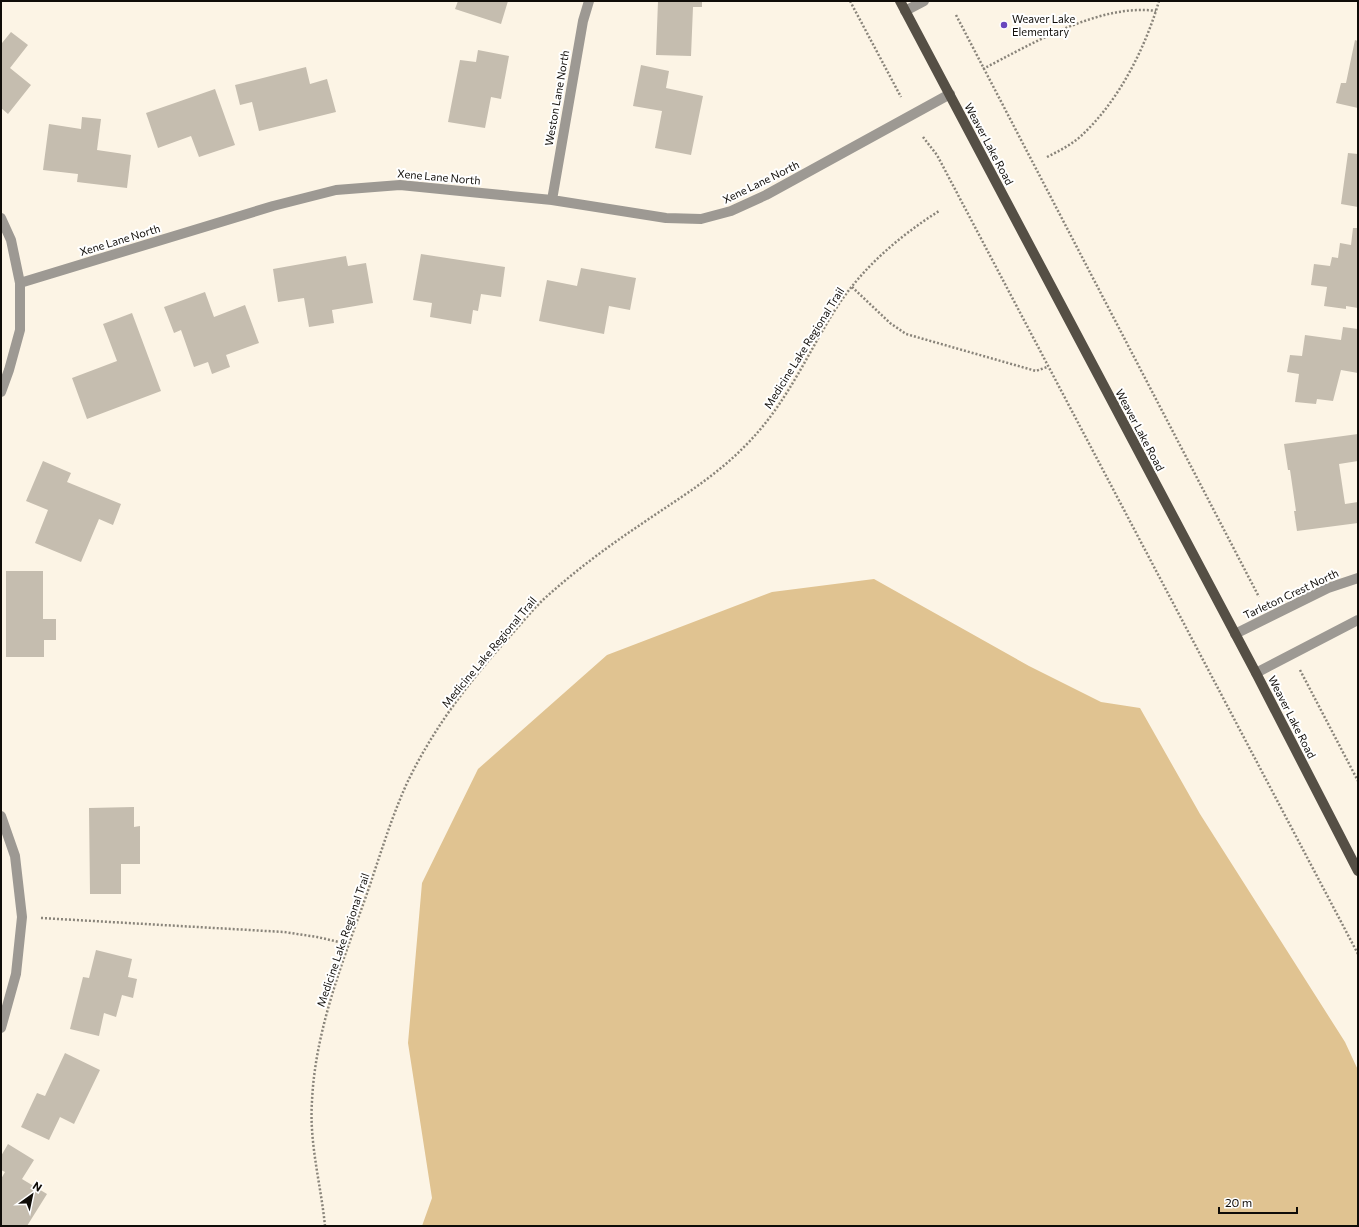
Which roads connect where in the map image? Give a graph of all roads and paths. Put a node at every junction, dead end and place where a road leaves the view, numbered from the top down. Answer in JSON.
{"nodes":[{"id":1,"x":590,"y":1,"type":"edge"},
{"id":2,"x":850,"y":1,"type":"edge"},
{"id":3,"x":900,"y":1,"type":"edge"},
{"id":4,"x":924,"y":1,"type":"edge"},
{"id":5,"x":1159,"y":1,"type":"edge"},
{"id":6,"x":905,"y":11,"type":"junction"},
{"id":7,"x":1156,"y":11,"type":"junction"},
{"id":8,"x":956,"y":15,"type":"dead end"},
{"id":9,"x":983,"y":69,"type":"junction"},
{"id":10,"x":950,"y":94,"type":"junction"},
{"id":11,"x":901,"y":98,"type":"dead end"},
{"id":12,"x":924,"y":136,"type":"dead end"},
{"id":13,"x":1047,"y":157,"type":"dead end"},
{"id":14,"x":552,"y":200,"type":"junction"},
{"id":15,"x":939,"y":211,"type":"dead end"},
{"id":16,"x":1,"y":218,"type":"edge"},
{"id":17,"x":20,"y":283,"type":"junction"},
{"id":18,"x":852,"y":287,"type":"junction"},
{"id":19,"x":1047,"y":367,"type":"junction"},
{"id":20,"x":1,"y":392,"type":"edge"},
{"id":21,"x":1358,"y":578,"type":"edge"},
{"id":22,"x":1259,"y":596,"type":"dead end"},
{"id":23,"x":1358,"y":620,"type":"edge"},
{"id":24,"x":1235,"y":634,"type":"junction"},
{"id":25,"x":1298,"y":668,"type":"dead end"},
{"id":26,"x":1256,"y":673,"type":"junction"},
{"id":27,"x":1358,"y":781,"type":"edge"},
{"id":28,"x":1,"y":816,"type":"edge"},
{"id":29,"x":1358,"y":871,"type":"edge"},
{"id":30,"x":22,"y":917,"type":"junction"},
{"id":31,"x":348,"y":944,"type":"junction"},
{"id":32,"x":1358,"y":954,"type":"edge"},
{"id":33,"x":1,"y":1028,"type":"edge"},
{"id":34,"x":324,"y":1226,"type":"edge"}],
"edges":[{"from":1,"to":14,"type":"street","name":"Weston Lane North"},
{"from":2,"to":11,"type":"path"},
{"from":3,"to":6,"type":"main road","name":"Weaver Lake Road"},
{"from":4,"to":6,"type":"street"},
{"from":5,"to":7,"type":"path"},
{"from":6,"to":10,"type":"main road","name":"Weaver Lake Road"},
{"from":7,"to":9,"type":"path"},
{"from":7,"to":13,"type":"path"},
{"from":8,"to":9,"type":"path"},
{"from":9,"to":22,"type":"path"},
{"from":10,"to":14,"type":"street","name":"Xene Lane North"},
{"from":10,"to":24,"type":"main road","name":"Weaver Lake Road"},
{"from":12,"to":19,"type":"path"},
{"from":14,"to":17,"type":"street","name":"Xene Lane North"},
{"from":15,"to":18,"type":"path","name":"Medicine Lake Regional Trail"},
{"from":16,"to":17,"type":"street"},
{"from":17,"to":20,"type":"street"},
{"from":18,"to":19,"type":"path"},
{"from":18,"to":31,"type":"path","name":"Medicine Lake Regional Trail"},
{"from":19,"to":32,"type":"path"},
{"from":21,"to":24,"type":"street","name":"Tarleton Crest North"},
{"from":23,"to":26,"type":"street"},
{"from":24,"to":26,"type":"main road","name":"Weaver Lake Road"},
{"from":25,"to":27,"type":"path"},
{"from":26,"to":29,"type":"main road","name":"Weaver Lake Road"},
{"from":28,"to":30,"type":"street"},
{"from":30,"to":31,"type":"path"},
{"from":30,"to":33,"type":"street"},
{"from":31,"to":34,"type":"path","name":"Medicine Lake Regional Trail"}]}
